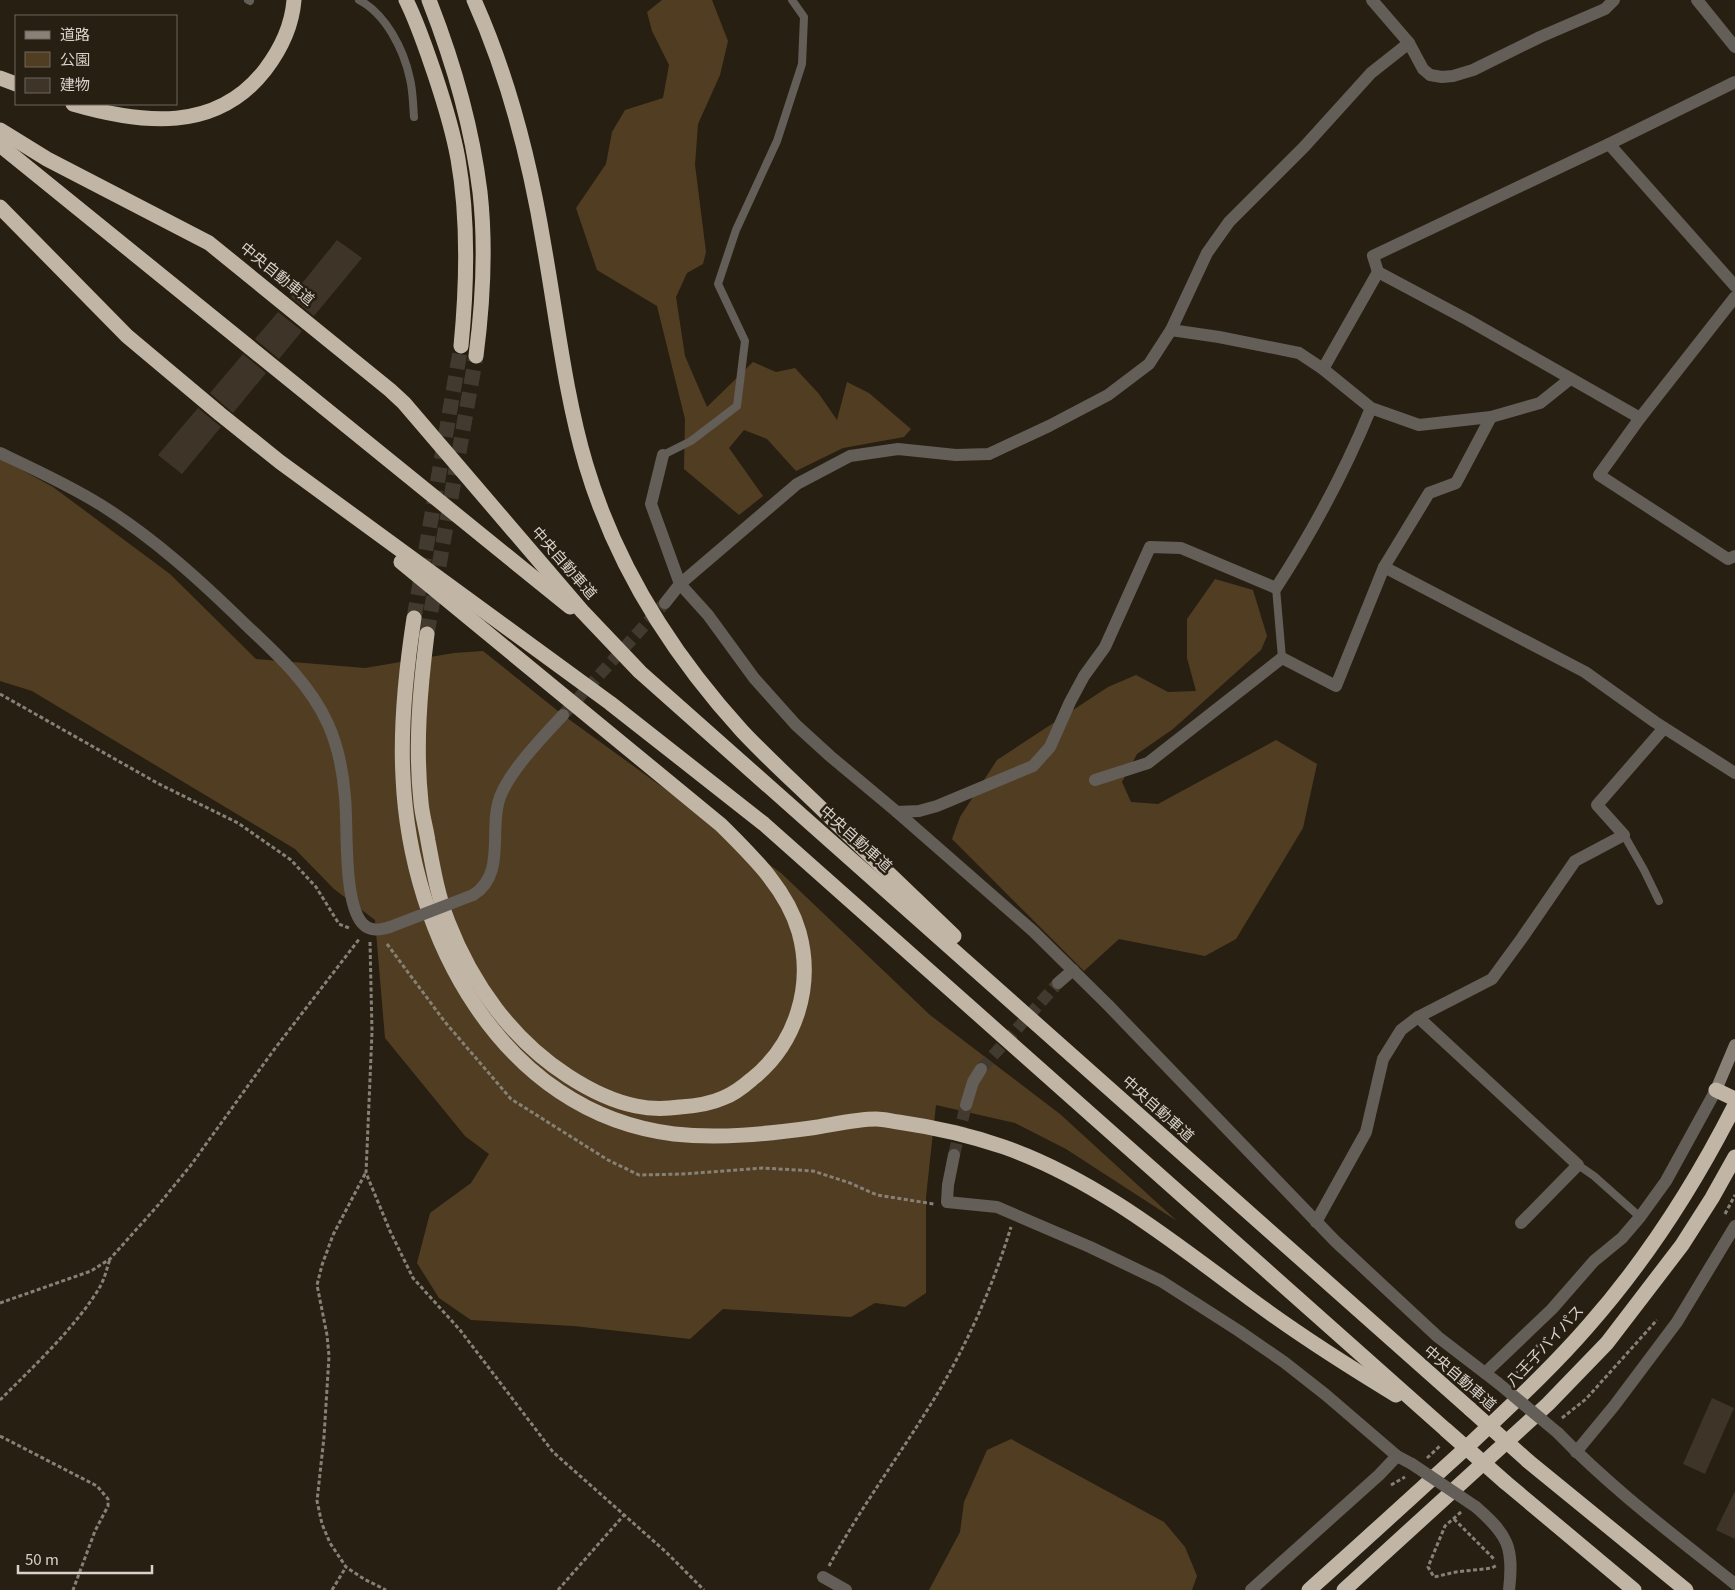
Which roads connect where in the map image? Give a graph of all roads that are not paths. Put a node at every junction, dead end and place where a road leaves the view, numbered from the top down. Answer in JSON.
{"nodes":[{"id":1,"x":294,"y":0,"type":"edge"},
{"id":2,"x":359,"y":0,"type":"edge"},
{"id":3,"x":406,"y":0,"type":"edge"},
{"id":4,"x":429,"y":0,"type":"edge"},
{"id":5,"x":474,"y":0,"type":"edge"},
{"id":6,"x":792,"y":0,"type":"edge"},
{"id":7,"x":1365,"y":0,"type":"edge"},
{"id":8,"x":1614,"y":0,"type":"edge"},
{"id":9,"x":1697,"y":0,"type":"edge"},
{"id":10,"x":1375,"y":4,"type":"edge"},
{"id":11,"x":1408,"y":43,"type":"junction"},
{"id":12,"x":1735,"y":46,"type":"edge"},
{"id":13,"x":0,"y":78,"type":"edge"},
{"id":14,"x":1735,"y":82,"type":"edge"},
{"id":15,"x":15,"y":84,"type":"edge"},
{"id":16,"x":77,"y":105,"type":"edge"},
{"id":17,"x":414,"y":118,"type":"dead end"},
{"id":18,"x":0,"y":130,"type":"edge"},
{"id":19,"x":1609,"y":144,"type":"junction"},
{"id":20,"x":0,"y":145,"type":"edge"},
{"id":21,"x":0,"y":207,"type":"edge"},
{"id":22,"x":1378,"y":272,"type":"junction"},
{"id":23,"x":1735,"y":286,"type":"edge"},
{"id":24,"x":1735,"y":297,"type":"edge"},
{"id":25,"x":1171,"y":330,"type":"junction"},
{"id":26,"x":461,"y":346,"type":"tunnel mouth"},
{"id":27,"x":476,"y":356,"type":"tunnel mouth"},
{"id":28,"x":1323,"y":369,"type":"junction"},
{"id":29,"x":1570,"y":379,"type":"junction"},
{"id":30,"x":1370,"y":408,"type":"junction"},
{"id":31,"x":1491,"y":416,"type":"junction"},
{"id":32,"x":1640,"y":418,"type":"junction"},
{"id":33,"x":0,"y":453,"type":"edge"},
{"id":34,"x":663,"y":455,"type":"joint"},
{"id":35,"x":280,"y":462,"type":"junction"},
{"id":36,"x":1735,"y":556,"type":"edge"},
{"id":37,"x":1384,"y":567,"type":"junction"},
{"id":38,"x":680,"y":584,"type":"junction"},
{"id":39,"x":1276,"y":588,"type":"junction"},
{"id":40,"x":665,"y":603,"type":"tunnel mouth"},
{"id":41,"x":414,"y":618,"type":"tunnel mouth"},
{"id":42,"x":427,"y":634,"type":"tunnel mouth"},
{"id":43,"x":606,"y":637,"type":"junction"},
{"id":44,"x":1282,"y":658,"type":"junction"},
{"id":45,"x":563,"y":715,"type":"tunnel mouth"},
{"id":46,"x":1664,"y":728,"type":"junction"},
{"id":47,"x":1735,"y":773,"type":"edge"},
{"id":48,"x":1095,"y":780,"type":"dead end"},
{"id":49,"x":896,"y":812,"type":"junction"},
{"id":50,"x":1624,"y":836,"type":"junction"},
{"id":51,"x":1659,"y":901,"type":"dead end"},
{"id":52,"x":1072,"y":970,"type":"junction"},
{"id":53,"x":1058,"y":983,"type":"tunnel mouth"},
{"id":54,"x":1418,"y":1017,"type":"junction"},
{"id":55,"x":1735,"y":1045,"type":"edge"},
{"id":56,"x":981,"y":1069,"type":"tunnel mouth"},
{"id":57,"x":1716,"y":1090,"type":"junction"},
{"id":58,"x":1113,"y":1092,"type":"junction"},
{"id":59,"x":1735,"y":1099,"type":"edge"},
{"id":60,"x":966,"y":1105,"type":"tunnel mouth"},
{"id":61,"x":1735,"y":1105,"type":"edge"},
{"id":62,"x":954,"y":1155,"type":"tunnel mouth"},
{"id":63,"x":1735,"y":1157,"type":"edge"},
{"id":64,"x":1578,"y":1165,"type":"junction"},
{"id":65,"x":1640,"y":1217,"type":"junction"},
{"id":66,"x":1316,"y":1222,"type":"junction"},
{"id":67,"x":1521,"y":1223,"type":"dead end"},
{"id":68,"x":1735,"y":1226,"type":"edge"},
{"id":69,"x":1485,"y":1373,"type":"junction"},
{"id":70,"x":1427,"y":1414,"type":"junction"},
{"id":71,"x":1576,"y":1452,"type":"junction"},
{"id":72,"x":1397,"y":1456,"type":"junction"},
{"id":73,"x":823,"y":1577,"type":"road end"},
{"id":74,"x":1735,"y":1584,"type":"edge"},
{"id":75,"x":846,"y":1590,"type":"edge"},
{"id":76,"x":1251,"y":1590,"type":"edge"},
{"id":77,"x":1310,"y":1590,"type":"edge"},
{"id":78,"x":1344,"y":1590,"type":"edge"},
{"id":79,"x":1509,"y":1590,"type":"edge"},
{"id":80,"x":1634,"y":1590,"type":"edge"},
{"id":81,"x":1686,"y":1590,"type":"edge"}],
"edges":[{"from":1,"to":16,"type":"highway"},
{"from":2,"to":17,"type":"lane"},
{"from":3,"to":26,"type":"highway"},
{"from":4,"to":27,"type":"highway"},
{"from":5,"to":58,"type":"highway"},
{"from":6,"to":34,"type":"lane"},
{"from":7,"to":10,"type":"street"},
{"from":8,"to":11,"type":"street"},
{"from":9,"to":12,"type":"street"},
{"from":10,"to":11,"type":"street"},
{"from":11,"to":25,"type":"street"},
{"from":13,"to":15,"type":"highway"},
{"from":14,"to":19,"type":"street"},
{"from":18,"to":43,"type":"highway","name":"中央自動車道"},
{"from":19,"to":22,"type":"street"},
{"from":19,"to":23,"type":"street"},
{"from":20,"to":43,"type":"highway"},
{"from":21,"to":35,"type":"highway"},
{"from":22,"to":28,"type":"street"},
{"from":22,"to":29,"type":"street"},
{"from":24,"to":32,"type":"street"},
{"from":25,"to":28,"type":"street"},
{"from":25,"to":38,"type":"street"},
{"from":28,"to":30,"type":"street"},
{"from":29,"to":31,"type":"street"},
{"from":29,"to":32,"type":"street"},
{"from":30,"to":31,"type":"street"},
{"from":30,"to":39,"type":"street"},
{"from":31,"to":37,"type":"street"},
{"from":32,"to":36,"type":"street"},
{"from":33,"to":45,"type":"street","bridge":true},
{"from":34,"to":38,"type":"street"},
{"from":35,"to":42,"type":"highway"},
{"from":35,"to":70,"type":"highway"},
{"from":37,"to":44,"type":"street"},
{"from":37,"to":46,"type":"street"},
{"from":38,"to":40,"type":"street"},
{"from":38,"to":49,"type":"street"},
{"from":39,"to":44,"type":"lane"},
{"from":39,"to":49,"type":"street"},
{"from":41,"to":70,"type":"highway"},
{"from":43,"to":58,"type":"highway","name":"中央自動車道"},
{"from":44,"to":48,"type":"street"},
{"from":46,"to":47,"type":"street"},
{"from":46,"to":50,"type":"street"},
{"from":49,"to":52,"type":"street"},
{"from":50,"to":51,"type":"lane"},
{"from":50,"to":54,"type":"street"},
{"from":52,"to":53,"type":"street"},
{"from":52,"to":66,"type":"street"},
{"from":54,"to":64,"type":"street"},
{"from":54,"to":66,"type":"street"},
{"from":55,"to":57,"type":"street"},
{"from":56,"to":60,"type":"street"},
{"from":57,"to":59,"type":"highway"},
{"from":57,"to":65,"type":"street"},
{"from":58,"to":81,"type":"highway","name":"中央自動車道","bridge":true},
{"from":61,"to":77,"type":"highway","name":"八王子バイパス"},
{"from":62,"to":72,"type":"street"},
{"from":63,"to":78,"type":"highway"},
{"from":64,"to":65,"type":"lane"},
{"from":64,"to":67,"type":"street"},
{"from":65,"to":69,"type":"street"},
{"from":66,"to":69,"type":"street"},
{"from":68,"to":71,"type":"street"},
{"from":69,"to":71,"type":"street","bridge":true},
{"from":70,"to":80,"type":"highway","bridge":true},
{"from":71,"to":74,"type":"street"},
{"from":72,"to":76,"type":"street"},
{"from":72,"to":79,"type":"street","bridge":true},
{"from":73,"to":75,"type":"street"}]}
